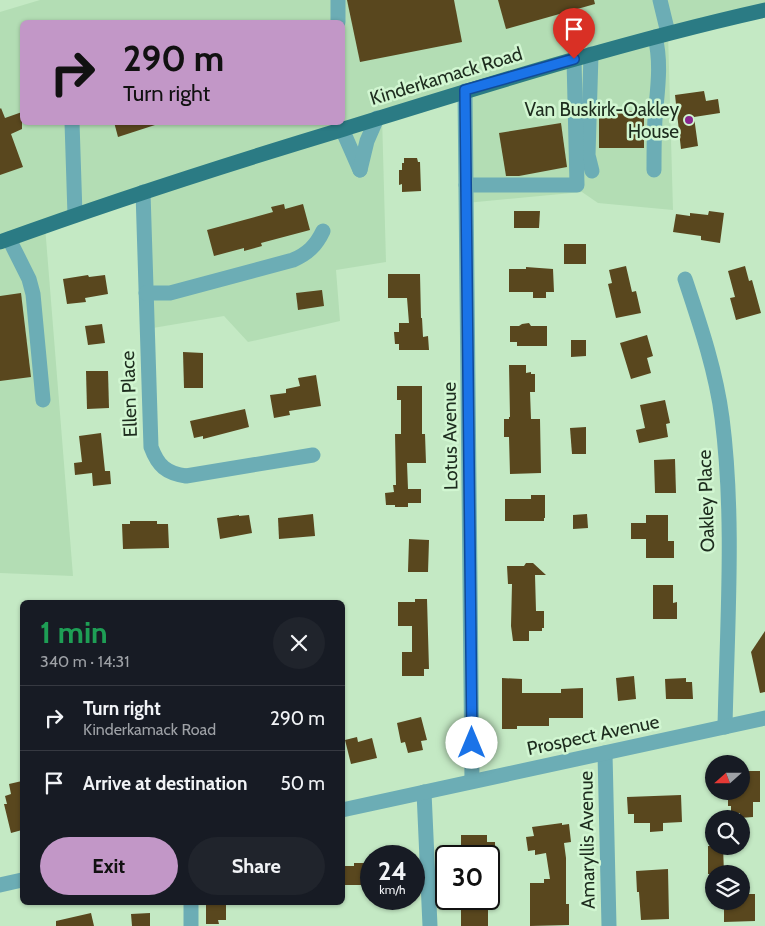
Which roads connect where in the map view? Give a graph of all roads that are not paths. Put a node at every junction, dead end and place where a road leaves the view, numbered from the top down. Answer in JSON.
{"nodes":[{"id":1,"x":338,"y":0,"type":"edge"},
{"id":2,"x":660,"y":0,"type":"edge"},
{"id":3,"x":765,"y":10,"type":"edge"},
{"id":4,"x":338,"y":20,"type":"edge"},
{"id":5,"x":662,"y":35,"type":"junction"},
{"id":6,"x":591,"y":54,"type":"junction"},
{"id":7,"x":574,"y":59,"type":"junction"},
{"id":8,"x":465,"y":90,"type":"junction"},
{"id":9,"x":377,"y":118,"type":"junction"},
{"id":10,"x":72,"y":125,"type":"edge"},
{"id":11,"x":341,"y":127,"type":"edge"},
{"id":12,"x":654,"y":170,"type":"dead end"},
{"id":13,"x":592,"y":171,"type":"dead end"},
{"id":14,"x":466,"y":186,"type":"junction"},
{"id":15,"x":143,"y":192,"type":"junction"},
{"id":16,"x":75,"y":215,"type":"junction"},
{"id":17,"x":323,"y":231,"type":"dead end"},
{"id":18,"x":5,"y":240,"type":"edge"},
{"id":19,"x":685,"y":279,"type":"dead end"},
{"id":20,"x":146,"y":293,"type":"junction"},
{"id":21,"x":43,"y":400,"type":"dead end"},
{"id":22,"x":313,"y":455,"type":"dead end"},
{"id":23,"x":765,"y":718,"type":"edge"},
{"id":24,"x":725,"y":727,"type":"junction"},
{"id":25,"x":605,"y":753,"type":"junction"},
{"id":26,"x":472,"y":781,"type":"junction"},
{"id":27,"x":424,"y":792,"type":"junction"},
{"id":28,"x":345,"y":809,"type":"edge"},
{"id":29,"x":20,"y":880,"type":"edge"},
{"id":30,"x":0,"y":885,"type":"edge"},
{"id":31,"x":191,"y":905,"type":"edge"},
{"id":32,"x":191,"y":926,"type":"edge"},
{"id":33,"x":430,"y":926,"type":"edge"},
{"id":34,"x":609,"y":926,"type":"edge"}],
"edges":[{"from":1,"to":4,"type":"street"},
{"from":2,"to":5,"type":"street"},
{"from":3,"to":5,"type":"main road","name":"Kinderkamack Road"},
{"from":5,"to":6,"type":"main road","name":"Kinderkamack Road"},
{"from":5,"to":12,"type":"street"},
{"from":6,"to":7,"type":"main road","name":"Kinderkamack Road"},
{"from":6,"to":13,"type":"street"},
{"from":7,"to":8,"type":"main road","name":"Kinderkamack Road"},
{"from":7,"to":14,"type":"street"},
{"from":8,"to":9,"type":"main road","name":"Kinderkamack Road"},
{"from":8,"to":14,"type":"street","name":"Lotus Avenue"},
{"from":9,"to":11,"type":"main road","name":"Kinderkamack Road"},
{"from":9,"to":11,"type":"street"},
{"from":10,"to":16,"type":"street"},
{"from":11,"to":15,"type":"main road","name":"Kinderkamack Road"},
{"from":14,"to":26,"type":"street","name":"Lotus Avenue"},
{"from":15,"to":16,"type":"main road","name":"Kinderkamack Road"},
{"from":15,"to":20,"type":"street","name":"Ellen Place"},
{"from":16,"to":18,"type":"main road","name":"Kinderkamack Road"},
{"from":17,"to":20,"type":"street"},
{"from":18,"to":21,"type":"street"},
{"from":19,"to":24,"type":"street","name":"Oakley Place"},
{"from":20,"to":22,"type":"street","name":"Ellen Place"},
{"from":23,"to":24,"type":"street","name":"Prospect Avenue"},
{"from":24,"to":25,"type":"street","name":"Prospect Avenue"},
{"from":25,"to":26,"type":"street","name":"Prospect Avenue"},
{"from":25,"to":34,"type":"street","name":"Amaryllis Avenue"},
{"from":26,"to":27,"type":"street","name":"Prospect Avenue"},
{"from":27,"to":28,"type":"street","name":"Prospect Avenue"},
{"from":27,"to":33,"type":"street"},
{"from":29,"to":30,"type":"street"},
{"from":31,"to":32,"type":"street"}]}
